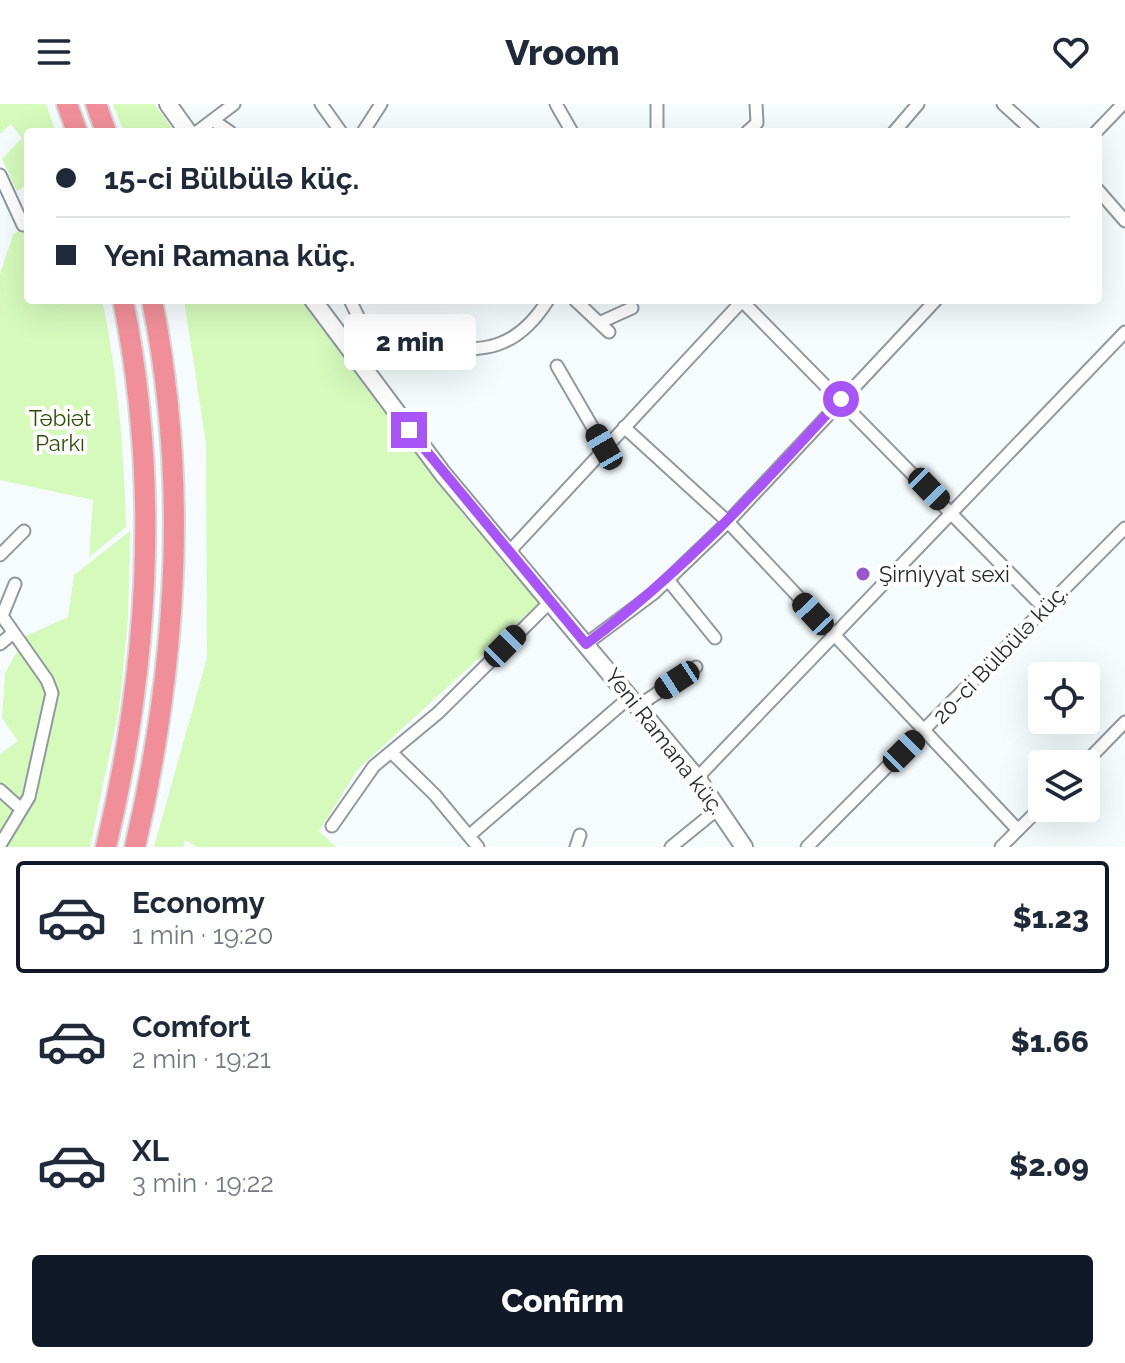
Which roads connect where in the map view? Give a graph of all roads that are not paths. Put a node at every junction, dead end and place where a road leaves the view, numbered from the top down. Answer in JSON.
{"nodes":[{"id":1,"x":67,"y":104,"type":"edge"},
{"id":2,"x":96,"y":104,"type":"edge"},
{"id":3,"x":168,"y":104,"type":"edge"},
{"id":4,"x":234,"y":104,"type":"edge"},
{"id":5,"x":321,"y":104,"type":"edge"},
{"id":6,"x":381,"y":104,"type":"edge"},
{"id":7,"x":556,"y":104,"type":"edge"},
{"id":8,"x":657,"y":104,"type":"edge"},
{"id":9,"x":756,"y":104,"type":"edge"},
{"id":10,"x":918,"y":104,"type":"edge"},
{"id":11,"x":1003,"y":104,"type":"edge"},
{"id":12,"x":1123,"y":104,"type":"edge"},
{"id":13,"x":214,"y":121,"type":"junction"},
{"id":14,"x":76,"y":128,"type":"edge"},
{"id":15,"x":105,"y":128,"type":"edge"},
{"id":16,"x":185,"y":128,"type":"edge"},
{"id":17,"x":203,"y":128,"type":"edge"},
{"id":18,"x":224,"y":128,"type":"edge"},
{"id":19,"x":338,"y":128,"type":"edge"},
{"id":20,"x":366,"y":128,"type":"edge"},
{"id":21,"x":570,"y":128,"type":"edge"},
{"id":22,"x":657,"y":128,"type":"edge"},
{"id":23,"x":753,"y":128,"type":"edge"},
{"id":24,"x":897,"y":128,"type":"edge"},
{"id":25,"x":1030,"y":128,"type":"edge"},
{"id":26,"x":1100,"y":128,"type":"edge"},
{"id":27,"x":1,"y":180,"type":"edge"},
{"id":28,"x":1102,"y":195,"type":"edge"},
{"id":29,"x":1125,"y":221,"type":"edge"},
{"id":30,"x":23,"y":225,"type":"dead end"},
{"id":31,"x":124,"y":304,"type":"edge"},
{"id":32,"x":153,"y":304,"type":"edge"},
{"id":33,"x":318,"y":304,"type":"edge"},
{"id":34,"x":352,"y":304,"type":"edge"},
{"id":35,"x":544,"y":304,"type":"edge"},
{"id":36,"x":580,"y":304,"type":"edge"},
{"id":37,"x":739,"y":304,"type":"edge"},
{"id":38,"x":747,"y":304,"type":"edge"},
{"id":39,"x":932,"y":304,"type":"edge"},
{"id":40,"x":632,"y":308,"type":"dead end"},
{"id":41,"x":601,"y":322,"type":"junction"},
{"id":42,"x":436,"y":326,"type":"dead end"},
{"id":43,"x":609,"y":332,"type":"dead end"},
{"id":44,"x":1125,"y":332,"type":"edge"},
{"id":45,"x":403,"y":348,"type":"junction"},
{"id":46,"x":377,"y":355,"type":"junction"},
{"id":47,"x":358,"y":364,"type":"junction"},
{"id":48,"x":557,"y":366,"type":"dead end"},
{"id":49,"x":841,"y":399,"type":"junction"},
{"id":50,"x":624,"y":427,"type":"junction"},
{"id":51,"x":604,"y":447,"type":"junction"},
{"id":52,"x":951,"y":511,"type":"junction"},
{"id":53,"x":728,"y":522,"type":"junction"},
{"id":54,"x":1125,"y":528,"type":"edge"},
{"id":55,"x":24,"y":531,"type":"dead end"},
{"id":56,"x":508,"y":553,"type":"junction"},
{"id":57,"x":0,"y":555,"type":"edge"},
{"id":58,"x":668,"y":580,"type":"junction"},
{"id":59,"x":15,"y":584,"type":"dead end"},
{"id":60,"x":550,"y":602,"type":"junction"},
{"id":61,"x":1044,"y":608,"type":"junction"},
{"id":62,"x":12,"y":634,"type":"junction"},
{"id":63,"x":834,"y":637,"type":"junction"},
{"id":64,"x":715,"y":638,"type":"dead end"},
{"id":65,"x":0,"y":644,"type":"edge"},
{"id":66,"x":586,"y":644,"type":"junction"},
{"id":67,"x":696,"y":667,"type":"dead end"},
{"id":68,"x":634,"y":701,"type":"junction"},
{"id":69,"x":1125,"y":722,"type":"edge"},
{"id":70,"x":923,"y":732,"type":"junction"},
{"id":71,"x":1098,"y":750,"type":"edge"},
{"id":72,"x":391,"y":752,"type":"junction"},
{"id":73,"x":697,"y":778,"type":"junction"},
{"id":74,"x":0,"y":790,"type":"edge"},
{"id":75,"x":719,"y":808,"type":"junction"},
{"id":76,"x":21,"y":809,"type":"junction"},
{"id":77,"x":1028,"y":820,"type":"edge"},
{"id":78,"x":332,"y":826,"type":"dead end"},
{"id":79,"x":1018,"y":830,"type":"junction"},
{"id":80,"x":471,"y":834,"type":"junction"},
{"id":81,"x":0,"y":845,"type":"edge"},
{"id":82,"x":106,"y":847,"type":"edge"},
{"id":83,"x":135,"y":847,"type":"edge"},
{"id":84,"x":478,"y":847,"type":"edge"},
{"id":85,"x":671,"y":847,"type":"edge"},
{"id":86,"x":744,"y":847,"type":"edge"},
{"id":87,"x":807,"y":847,"type":"edge"},
{"id":88,"x":1001,"y":847,"type":"edge"}],
"edges":[{"from":1,"to":14,"type":"highway"},
{"from":2,"to":15,"type":"highway"},
{"from":3,"to":16,"type":"street"},
{"from":4,"to":13,"type":"street"},
{"from":5,"to":19,"type":"street"},
{"from":6,"to":20,"type":"street"},
{"from":7,"to":21,"type":"street"},
{"from":8,"to":22,"type":"street"},
{"from":9,"to":23,"type":"street"},
{"from":10,"to":24,"type":"street"},
{"from":11,"to":25,"type":"street"},
{"from":12,"to":26,"type":"street"},
{"from":13,"to":17,"type":"street"},
{"from":13,"to":18,"type":"street"},
{"from":27,"to":30,"type":"street"},
{"from":28,"to":29,"type":"street"},
{"from":31,"to":82,"type":"highway"},
{"from":32,"to":83,"type":"highway"},
{"from":33,"to":47,"type":"street","name":"Yeni Ramana küç."},
{"from":34,"to":46,"type":"street"},
{"from":35,"to":45,"type":"street"},
{"from":36,"to":41,"type":"street"},
{"from":37,"to":50,"type":"street"},
{"from":38,"to":49,"type":"street"},
{"from":39,"to":49,"type":"street"},
{"from":40,"to":41,"type":"street"},
{"from":41,"to":43,"type":"street"},
{"from":42,"to":45,"type":"street"},
{"from":44,"to":52,"type":"street"},
{"from":45,"to":46,"type":"street"},
{"from":46,"to":47,"type":"street"},
{"from":47,"to":56,"type":"street","name":"Yeni Ramana küç."},
{"from":48,"to":51,"type":"street"},
{"from":49,"to":52,"type":"street"},
{"from":49,"to":53,"type":"street"},
{"from":50,"to":51,"type":"street"},
{"from":50,"to":53,"type":"street"},
{"from":51,"to":56,"type":"street"},
{"from":52,"to":61,"type":"street"},
{"from":52,"to":63,"type":"street"},
{"from":53,"to":58,"type":"street"},
{"from":53,"to":63,"type":"street"},
{"from":54,"to":61,"type":"street","name":"20-ci Bülbülə küç."},
{"from":55,"to":57,"type":"street"},
{"from":56,"to":60,"type":"street","name":"Yeni Ramana küç."},
{"from":58,"to":64,"type":"street"},
{"from":58,"to":66,"type":"street"},
{"from":59,"to":62,"type":"street"},
{"from":60,"to":66,"type":"street","name":"Yeni Ramana küç."},
{"from":60,"to":72,"type":"street"},
{"from":61,"to":70,"type":"street","name":"20-ci Bülbülə küç."},
{"from":62,"to":65,"type":"street"},
{"from":62,"to":76,"type":"street"},
{"from":63,"to":70,"type":"street"},
{"from":63,"to":73,"type":"street"},
{"from":66,"to":68,"type":"street","name":"Yeni Ramana küç."},
{"from":67,"to":68,"type":"street"},
{"from":68,"to":73,"type":"street","name":"Yeni Ramana küç."},
{"from":68,"to":80,"type":"street"},
{"from":69,"to":71,"type":"street"},
{"from":70,"to":79,"type":"street"},
{"from":70,"to":87,"type":"street","name":"20-ci Bülbülə küç."},
{"from":72,"to":78,"type":"street"},
{"from":72,"to":80,"type":"street"},
{"from":73,"to":75,"type":"street","name":"Yeni Ramana küç."},
{"from":74,"to":76,"type":"street"},
{"from":75,"to":85,"type":"street"},
{"from":75,"to":86,"type":"street","name":"Yeni Ramana küç."},
{"from":76,"to":81,"type":"street"},
{"from":77,"to":79,"type":"street"},
{"from":79,"to":88,"type":"street"},
{"from":80,"to":84,"type":"street"}]}
